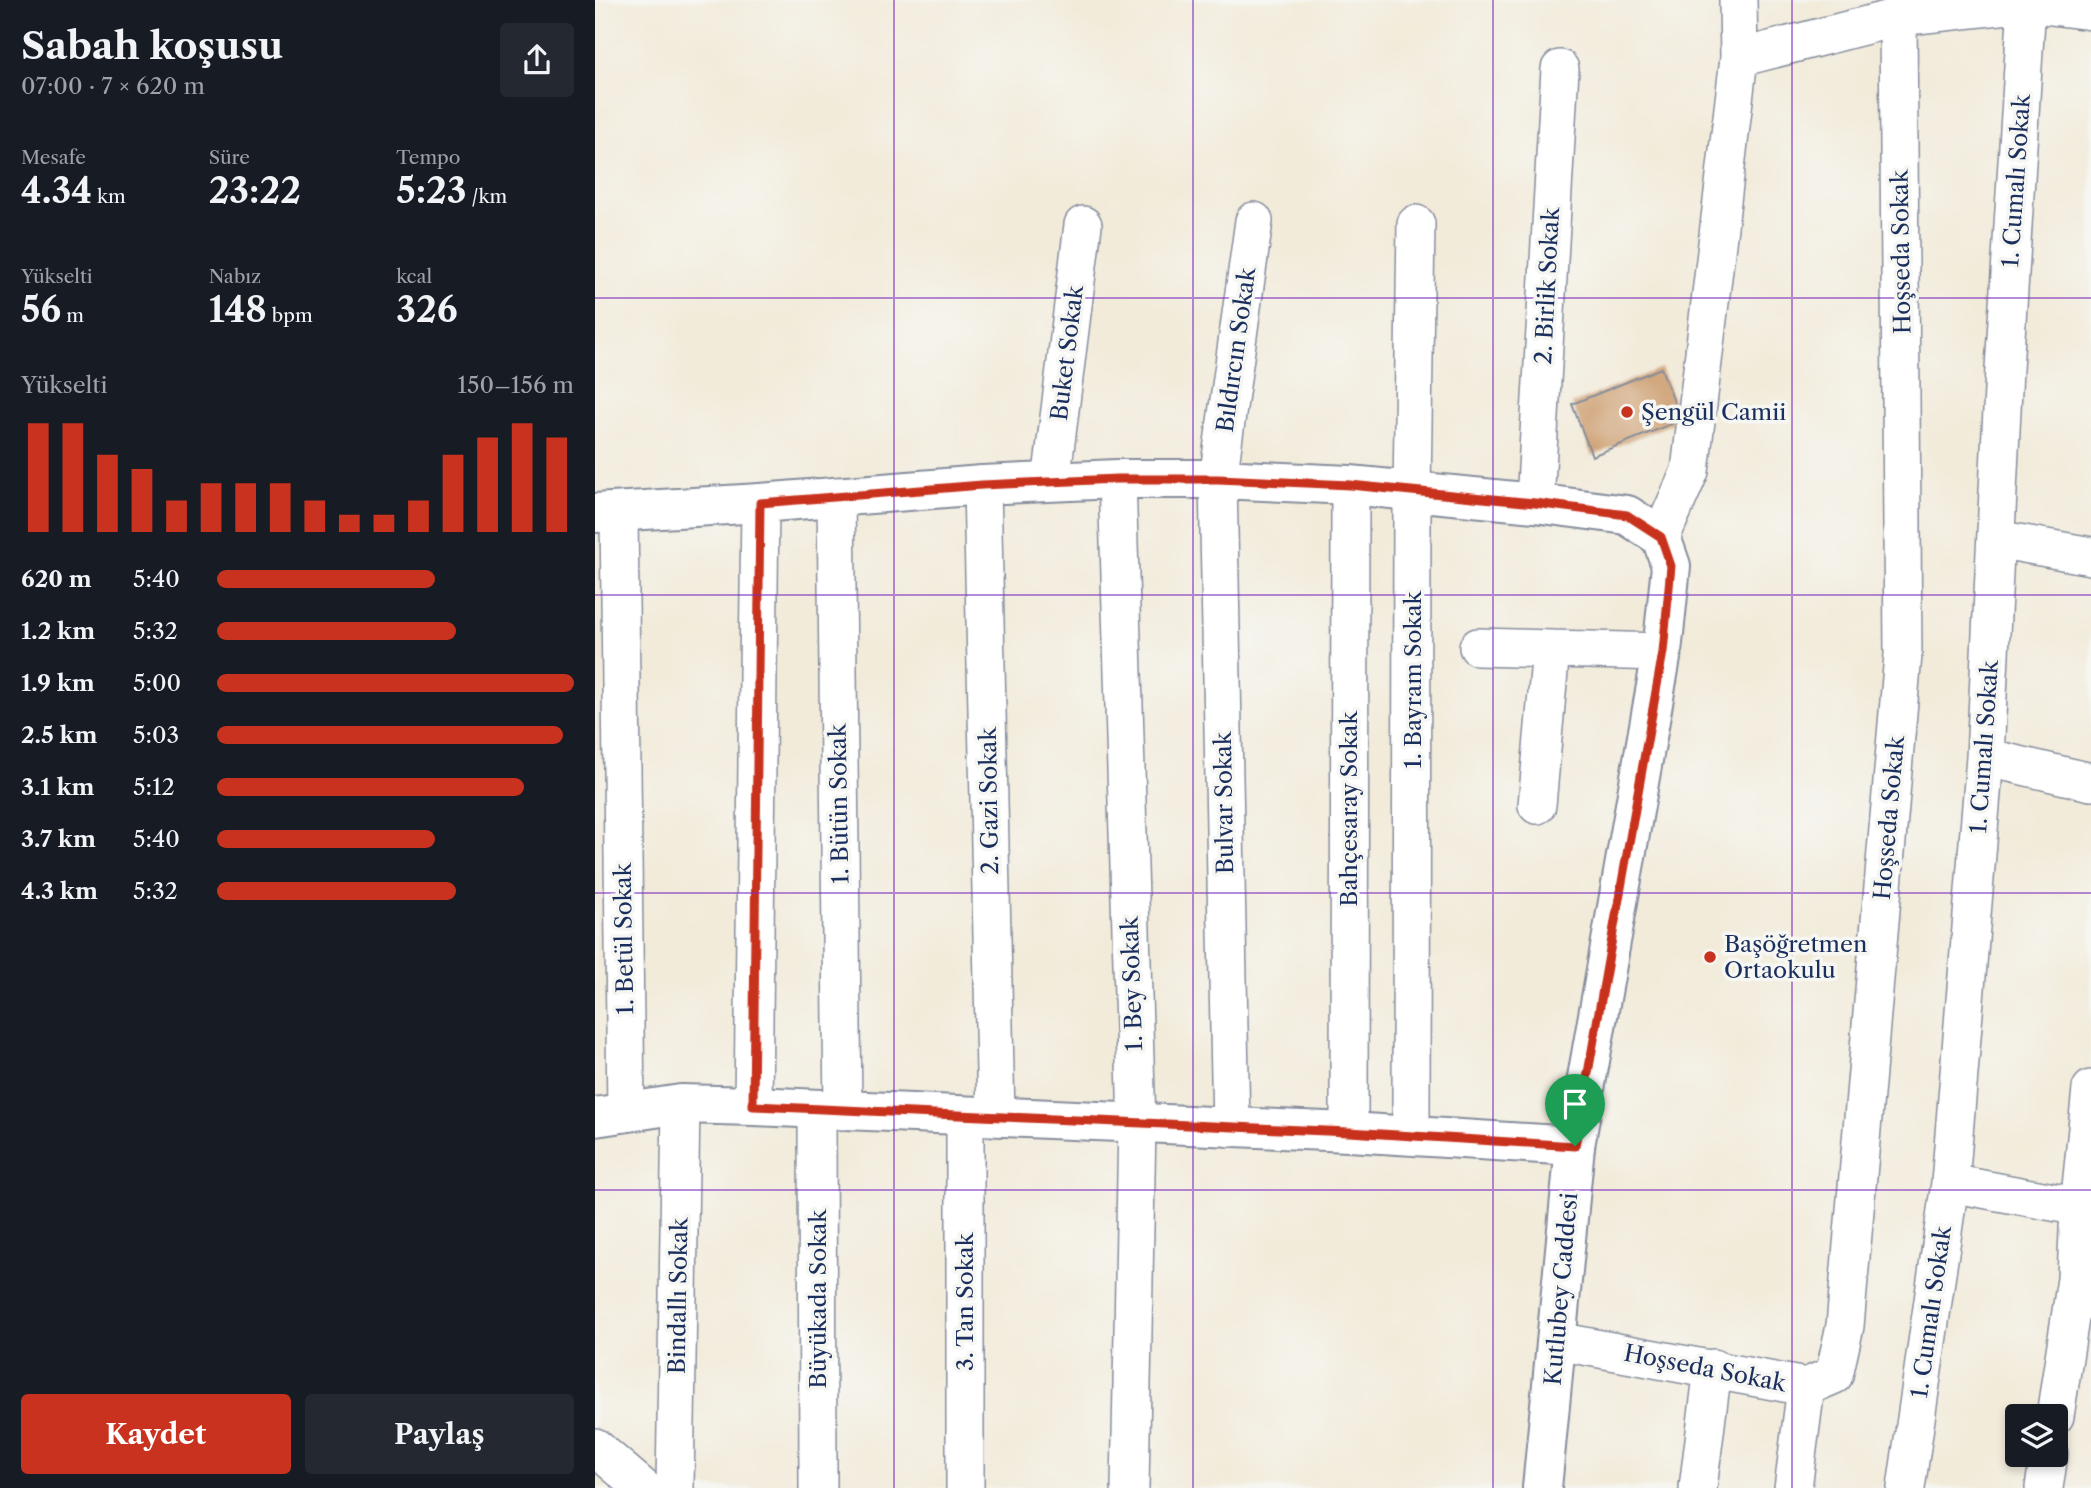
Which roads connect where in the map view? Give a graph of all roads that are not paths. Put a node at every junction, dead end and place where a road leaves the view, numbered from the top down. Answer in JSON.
{"nodes":[{"id":1,"x":1738,"y":0,"type":"edge"},
{"id":2,"x":2027,"y":3,"type":"junction"},
{"id":3,"x":2091,"y":11,"type":"edge"},
{"id":4,"x":1898,"y":17,"type":"junction"},
{"id":5,"x":1739,"y":58,"type":"junction"},
{"id":6,"x":1560,"y":69,"type":"dead end"},
{"id":7,"x":1254,"y":221,"type":"dead end"},
{"id":8,"x":1416,"y":224,"type":"dead end"},
{"id":9,"x":1083,"y":225,"type":"dead end"},
{"id":10,"x":1117,"y":479,"type":"junction"},
{"id":11,"x":1218,"y":479,"type":"junction"},
{"id":12,"x":1051,"y":482,"type":"junction"},
{"id":13,"x":982,"y":485,"type":"junction"},
{"id":14,"x":1350,"y":485,"type":"junction"},
{"id":15,"x":1412,"y":491,"type":"junction"},
{"id":16,"x":836,"y":496,"type":"junction"},
{"id":17,"x":760,"y":503,"type":"junction"},
{"id":18,"x":1535,"y":503,"type":"junction"},
{"id":19,"x":607,"y":513,"type":"edge"},
{"id":20,"x":1661,"y":537,"type":"junction"},
{"id":21,"x":1996,"y":539,"type":"junction"},
{"id":22,"x":2091,"y":556,"type":"edge"},
{"id":23,"x":1478,"y":647,"type":"dead end"},
{"id":24,"x":1551,"y":649,"type":"junction"},
{"id":25,"x":1663,"y":652,"type":"junction"},
{"id":26,"x":1985,"y":757,"type":"junction"},
{"id":27,"x":2091,"y":782,"type":"edge"},
{"id":28,"x":1537,"y":805,"type":"dead end"},
{"id":29,"x":2091,"y":1089,"type":"edge"},
{"id":30,"x":681,"y":1104,"type":"junction"},
{"id":31,"x":753,"y":1106,"type":"junction"},
{"id":32,"x":830,"y":1110,"type":"junction"},
{"id":33,"x":611,"y":1115,"type":"edge"},
{"id":34,"x":981,"y":1117,"type":"junction"},
{"id":35,"x":1137,"y":1124,"type":"junction"},
{"id":36,"x":1231,"y":1128,"type":"junction"},
{"id":37,"x":1349,"y":1132,"type":"junction"},
{"id":38,"x":1411,"y":1136,"type":"junction"},
{"id":39,"x":1575,"y":1146,"type":"junction"},
{"id":40,"x":1950,"y":1184,"type":"junction"},
{"id":41,"x":2085,"y":1208,"type":"edge"},
{"id":42,"x":2083,"y":1280,"type":"edge"},
{"id":43,"x":1557,"y":1341,"type":"junction"},
{"id":44,"x":1713,"y":1368,"type":"junction"},
{"id":45,"x":1806,"y":1387,"type":"junction"},
{"id":46,"x":2057,"y":1404,"type":"edge"},
{"id":47,"x":595,"y":1447,"type":"edge"},
{"id":48,"x":2047,"y":1467,"type":"edge"},
{"id":49,"x":643,"y":1488,"type":"edge"},
{"id":50,"x":675,"y":1488,"type":"edge"},
{"id":51,"x":818,"y":1488,"type":"edge"},
{"id":52,"x":965,"y":1488,"type":"edge"},
{"id":53,"x":1130,"y":1488,"type":"edge"},
{"id":54,"x":1542,"y":1488,"type":"edge"},
{"id":55,"x":1698,"y":1488,"type":"edge"},
{"id":56,"x":1793,"y":1488,"type":"edge"},
{"id":57,"x":1906,"y":1488,"type":"edge"},
{"id":58,"x":2044,"y":1488,"type":"edge"}],
"edges":[{"from":1,"to":5,"type":"street"},
{"from":2,"to":3,"type":"street"},
{"from":2,"to":4,"type":"street"},
{"from":2,"to":21,"type":"street","name":"1. Cumalı Sokak"},
{"from":4,"to":5,"type":"street"},
{"from":4,"to":45,"type":"street","name":"Hoşseda Sokak"},
{"from":5,"to":20,"type":"street"},
{"from":6,"to":18,"type":"street","name":"2. Birlik Sokak"},
{"from":7,"to":11,"type":"street","name":"Bıldırcın Sokak"},
{"from":8,"to":15,"type":"street","name":"1. Bayram Sokak"},
{"from":9,"to":12,"type":"street","name":"Buket Sokak"},
{"from":10,"to":11,"type":"main road"},
{"from":10,"to":12,"type":"main road"},
{"from":10,"to":35,"type":"street","name":"1. Bey Sokak"},
{"from":11,"to":14,"type":"main road"},
{"from":11,"to":36,"type":"street","name":"Bulvar Sokak"},
{"from":12,"to":13,"type":"main road"},
{"from":13,"to":16,"type":"main road"},
{"from":13,"to":34,"type":"street","name":"2. Gazi Sokak"},
{"from":14,"to":15,"type":"main road"},
{"from":14,"to":37,"type":"street","name":"Bahçesaray Sokak"},
{"from":15,"to":18,"type":"main road"},
{"from":15,"to":38,"type":"street","name":"1. Bayram Sokak"},
{"from":16,"to":17,"type":"main road"},
{"from":16,"to":32,"type":"street","name":"1. Bütün Sokak"},
{"from":17,"to":19,"type":"main road"},
{"from":17,"to":31,"type":"street"},
{"from":18,"to":20,"type":"main road"},
{"from":19,"to":33,"type":"street","name":"1. Betül Sokak"},
{"from":20,"to":25,"type":"main road","name":"Kutlubey Caddesi"},
{"from":21,"to":22,"type":"street"},
{"from":21,"to":26,"type":"street","name":"1. Cumalı Sokak"},
{"from":23,"to":24,"type":"street"},
{"from":24,"to":25,"type":"street"},
{"from":24,"to":28,"type":"street"},
{"from":25,"to":39,"type":"main road","name":"Kutlubey Caddesi"},
{"from":26,"to":27,"type":"street"},
{"from":26,"to":40,"type":"street","name":"1. Cumalı Sokak"},
{"from":29,"to":41,"type":"street"},
{"from":30,"to":31,"type":"main road"},
{"from":30,"to":33,"type":"main road"},
{"from":30,"to":50,"type":"street","name":"Bindallı Sokak"},
{"from":31,"to":32,"type":"main road"},
{"from":32,"to":34,"type":"main road"},
{"from":32,"to":51,"type":"street","name":"Büyükada Sokak"},
{"from":34,"to":35,"type":"main road"},
{"from":34,"to":52,"type":"street","name":"3. Tan Sokak"},
{"from":35,"to":36,"type":"main road"},
{"from":35,"to":53,"type":"street","name":"1. Bey Sokak"},
{"from":36,"to":37,"type":"main road"},
{"from":37,"to":38,"type":"main road"},
{"from":38,"to":39,"type":"main road"},
{"from":39,"to":43,"type":"main road","name":"Kutlubey Caddesi"},
{"from":40,"to":41,"type":"street"},
{"from":40,"to":57,"type":"street","name":"1. Cumalı Sokak"},
{"from":41,"to":42,"type":"street"},
{"from":42,"to":46,"type":"street"},
{"from":43,"to":44,"type":"street","name":"Hoşseda Sokak"},
{"from":43,"to":54,"type":"main road","name":"Kutlubey Caddesi"},
{"from":44,"to":45,"type":"street","name":"Hoşseda Sokak"},
{"from":44,"to":55,"type":"street"},
{"from":45,"to":56,"type":"street"},
{"from":47,"to":49,"type":"street"},
{"from":48,"to":58,"type":"street"}]}
